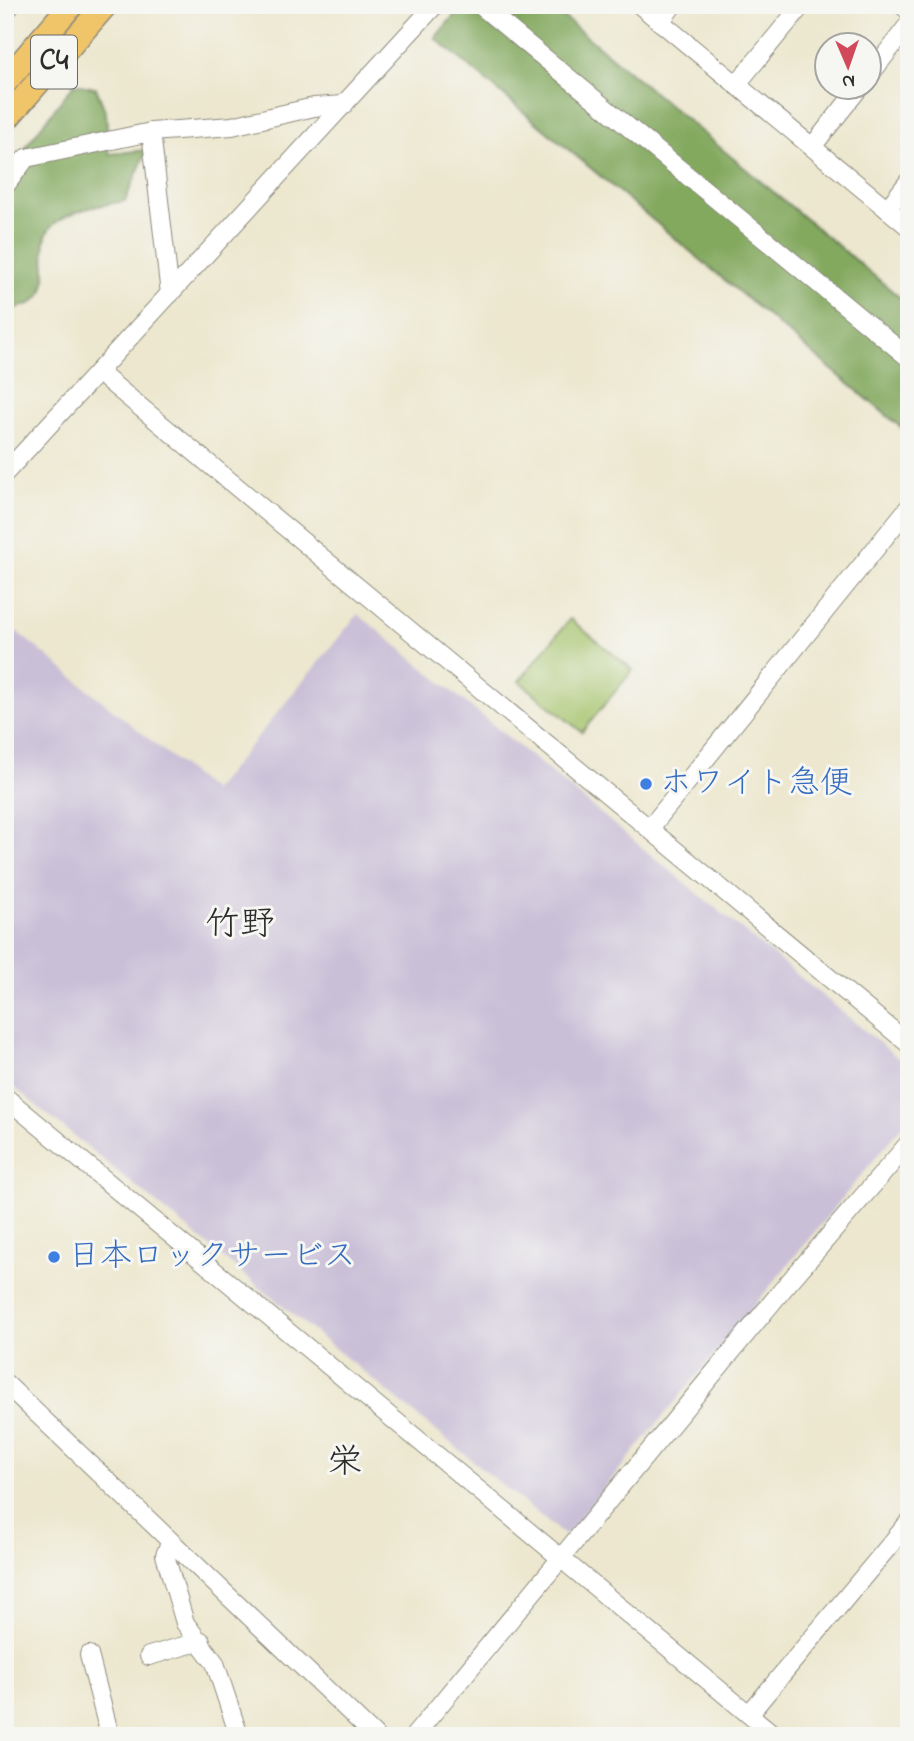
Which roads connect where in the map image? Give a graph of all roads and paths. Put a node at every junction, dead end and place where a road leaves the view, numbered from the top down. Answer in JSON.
{"nodes":[{"id":1,"x":11,"y":5,"type":"edge"},
{"id":2,"x":71,"y":5,"type":"edge"},
{"id":3,"x":105,"y":5,"type":"edge"},
{"id":4,"x":435,"y":5,"type":"edge"},
{"id":5,"x":480,"y":5,"type":"edge"},
{"id":6,"x":640,"y":5,"type":"edge"},
{"id":7,"x":673,"y":5,"type":"edge"},
{"id":8,"x":802,"y":5,"type":"edge"},
{"id":9,"x":902,"y":5,"type":"edge"},
{"id":10,"x":909,"y":11,"type":"edge"},
{"id":11,"x":5,"y":12,"type":"edge"},
{"id":12,"x":660,"y":22,"type":"junction"},
{"id":13,"x":909,"y":24,"type":"edge"},
{"id":14,"x":883,"y":58,"type":"edge"},
{"id":15,"x":5,"y":82,"type":"edge"},
{"id":16,"x":736,"y":85,"type":"junction"},
{"id":17,"x":848,"y":102,"type":"edge"},
{"id":18,"x":344,"y":105,"type":"junction"},
{"id":19,"x":5,"y":120,"type":"edge"},
{"id":20,"x":150,"y":132,"type":"junction"},
{"id":21,"x":812,"y":147,"type":"junction"},
{"id":22,"x":909,"y":181,"type":"edge"},
{"id":23,"x":5,"y":186,"type":"edge"},
{"id":24,"x":887,"y":209,"type":"junction"},
{"id":25,"x":909,"y":227,"type":"edge"},
{"id":26,"x":170,"y":294,"type":"junction"},
{"id":27,"x":909,"y":358,"type":"edge"},
{"id":28,"x":98,"y":372,"type":"junction"},
{"id":29,"x":5,"y":473,"type":"edge"},
{"id":30,"x":909,"y":507,"type":"edge"},
{"id":31,"x":650,"y":828,"type":"junction"},
{"id":32,"x":909,"y":1044,"type":"edge"},
{"id":33,"x":5,"y":1097,"type":"edge"},
{"id":34,"x":909,"y":1143,"type":"edge"},
{"id":35,"x":5,"y":1383,"type":"edge"},
{"id":36,"x":909,"y":1522,"type":"edge"},
{"id":37,"x":170,"y":1543,"type":"junction"},
{"id":38,"x":562,"y":1560,"type":"junction"},
{"id":39,"x":201,"y":1641,"type":"junction"},
{"id":40,"x":89,"y":1655,"type":"dead end"},
{"id":41,"x":149,"y":1656,"type":"dead end"},
{"id":42,"x":749,"y":1714,"type":"junction"},
{"id":43,"x":110,"y":1736,"type":"edge"},
{"id":44,"x":239,"y":1736,"type":"edge"},
{"id":45,"x":375,"y":1736,"type":"edge"},
{"id":46,"x":414,"y":1736,"type":"edge"},
{"id":47,"x":775,"y":1736,"type":"edge"}],
"edges":[{"from":1,"to":11,"type":"street"},
{"from":2,"to":15,"type":"highway","number":"C4"},
{"from":3,"to":19,"type":"highway","number":"C4"},
{"from":4,"to":18,"type":"street"},
{"from":5,"to":27,"type":"street"},
{"from":6,"to":12,"type":"street"},
{"from":7,"to":12,"type":"street"},
{"from":8,"to":16,"type":"street"},
{"from":9,"to":10,"type":"street"},
{"from":12,"to":16,"type":"street"},
{"from":13,"to":14,"type":"street"},
{"from":16,"to":21,"type":"street"},
{"from":17,"to":21,"type":"street"},
{"from":18,"to":20,"type":"street"},
{"from":18,"to":26,"type":"street"},
{"from":20,"to":23,"type":"street"},
{"from":20,"to":26,"type":"street"},
{"from":21,"to":24,"type":"street"},
{"from":22,"to":24,"type":"street"},
{"from":24,"to":25,"type":"street"},
{"from":26,"to":28,"type":"street"},
{"from":28,"to":29,"type":"street"},
{"from":28,"to":31,"type":"street"},
{"from":30,"to":31,"type":"street"},
{"from":31,"to":32,"type":"street"},
{"from":33,"to":38,"type":"street"},
{"from":34,"to":38,"type":"street"},
{"from":35,"to":37,"type":"street"},
{"from":36,"to":42,"type":"street"},
{"from":37,"to":39,"type":"street"},
{"from":37,"to":45,"type":"street"},
{"from":38,"to":42,"type":"street"},
{"from":38,"to":46,"type":"street"},
{"from":39,"to":41,"type":"street"},
{"from":39,"to":44,"type":"street"},
{"from":40,"to":43,"type":"street"},
{"from":42,"to":47,"type":"street"}]}
